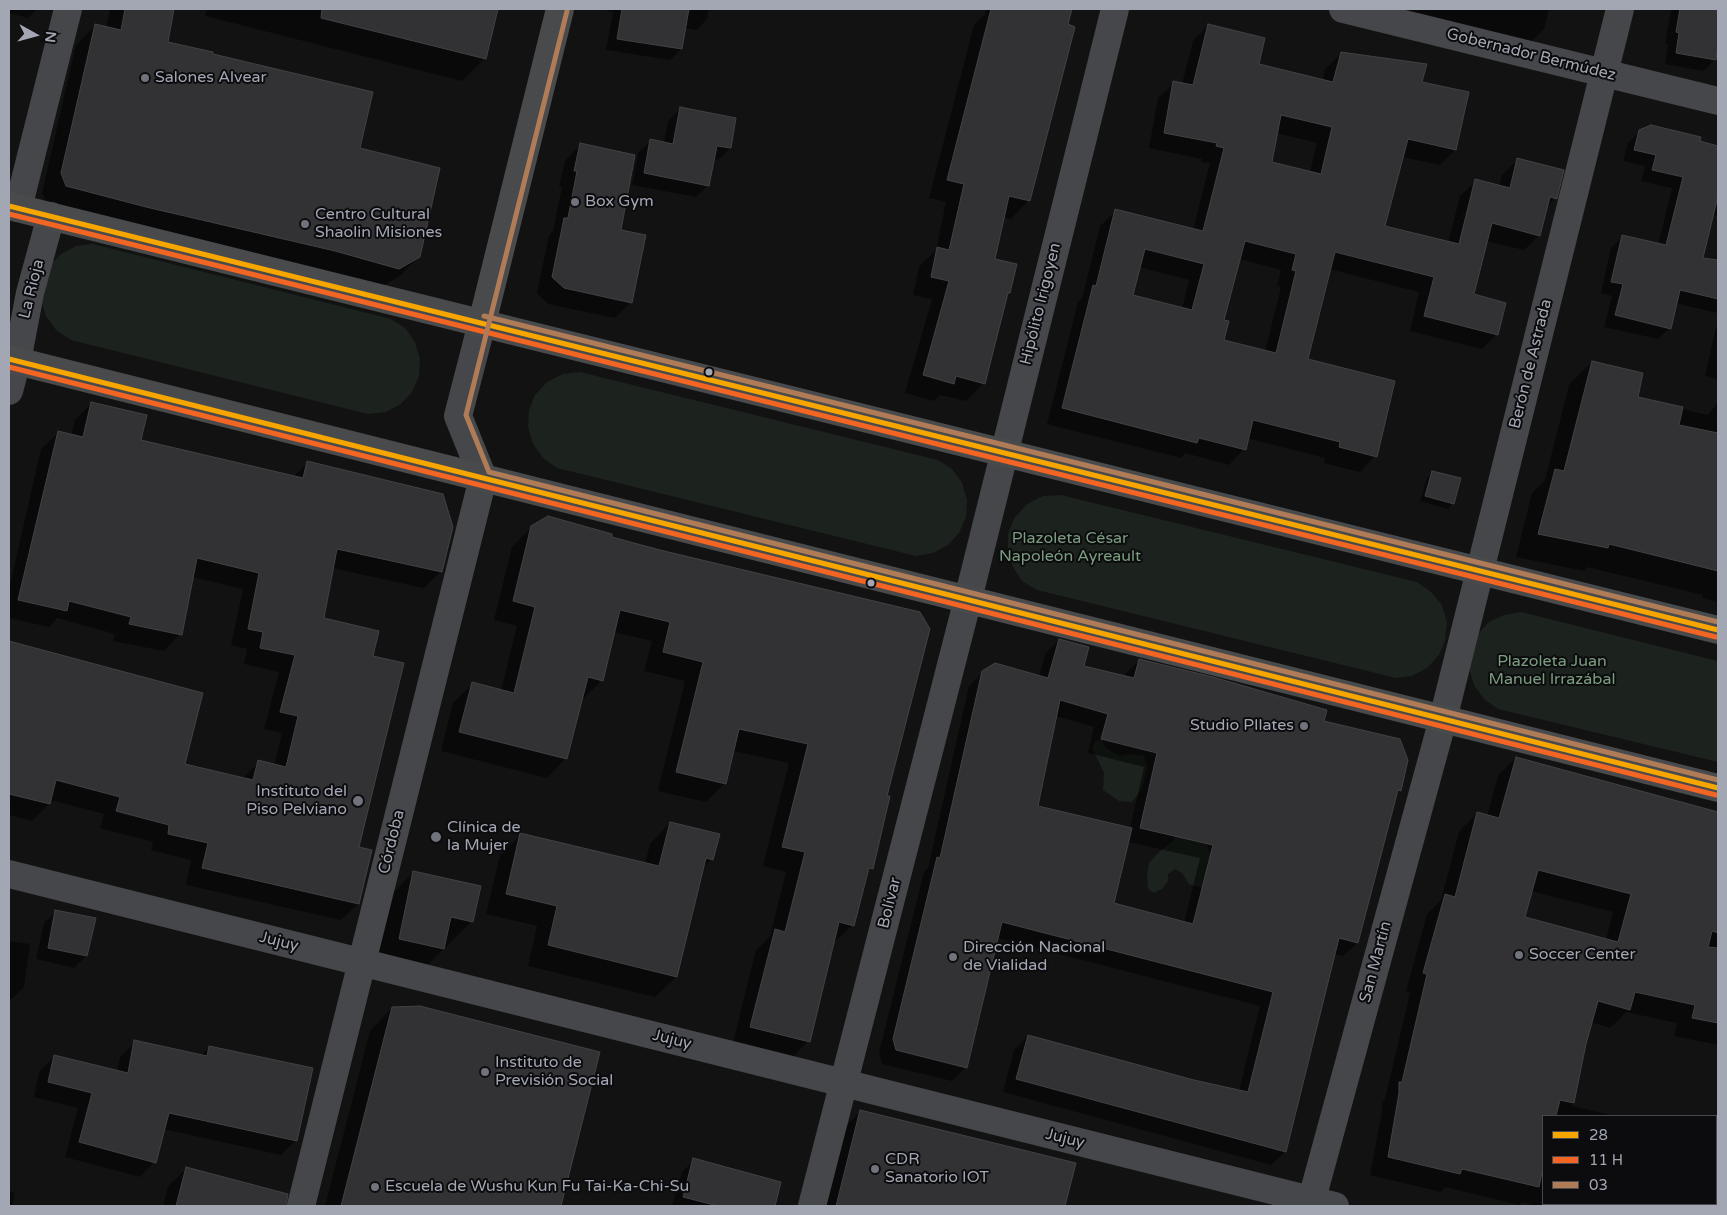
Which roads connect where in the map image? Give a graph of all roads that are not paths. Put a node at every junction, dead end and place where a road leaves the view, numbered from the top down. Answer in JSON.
{"nodes":[{"id":1,"x":68,"y":9,"type":"edge"},
{"id":2,"x":560,"y":9,"type":"edge"},
{"id":3,"x":1115,"y":9,"type":"edge"},
{"id":4,"x":1343,"y":9,"type":"edge"},
{"id":5,"x":1620,"y":9,"type":"edge"},
{"id":6,"x":1604,"y":73,"type":"junction"},
{"id":7,"x":1718,"y":101,"type":"edge"},
{"id":8,"x":14,"y":207,"type":"edge"},
{"id":9,"x":51,"y":216,"type":"junction"},
{"id":10,"x":482,"y":323,"type":"junction"},
{"id":11,"x":13,"y":360,"type":"edge"},
{"id":12,"x":9,"y":391,"type":"edge"},
{"id":13,"x":1004,"y":453,"type":"junction"},
{"id":14,"x":483,"y":478,"type":"junction"},
{"id":15,"x":1480,"y":571,"type":"junction"},
{"id":16,"x":968,"y":599,"type":"junction"},
{"id":17,"x":1718,"y":630,"type":"edge"},
{"id":18,"x":1443,"y":719,"type":"junction"},
{"id":19,"x":1718,"y":788,"type":"edge"},
{"id":20,"x":9,"y":874,"type":"edge"},
{"id":21,"x":362,"y":963,"type":"junction"},
{"id":22,"x":843,"y":1083,"type":"junction"},
{"id":23,"x":1319,"y":1204,"type":"edge"},
{"id":24,"x":301,"y":1206,"type":"edge"},
{"id":25,"x":812,"y":1206,"type":"edge"}],
"edges":[{"from":1,"to":8,"type":"street"},
{"from":2,"to":10,"type":"main road"},
{"from":3,"to":13,"type":"street","name":"Hipólito Irigoyen"},
{"from":4,"to":6,"type":"street","name":"Gobernador Bermúdez"},
{"from":5,"to":6,"type":"street","name":"Berón de Astrada"},
{"from":6,"to":7,"type":"street","name":"Gobernador Bermúdez"},
{"from":6,"to":15,"type":"street","name":"Berón de Astrada"},
{"from":8,"to":9,"type":"main road"},
{"from":9,"to":10,"type":"main road"},
{"from":9,"to":11,"type":"street","name":"La Rioja"},
{"from":10,"to":13,"type":"main road"},
{"from":10,"to":14,"type":"street"},
{"from":11,"to":12,"type":"street","name":"La Rioja"},
{"from":11,"to":14,"type":"main road"},
{"from":13,"to":15,"type":"main road"},
{"from":13,"to":16,"type":"street","name":"Hipólito Irigoyen"},
{"from":14,"to":16,"type":"main road"},
{"from":14,"to":21,"type":"street","name":"Córdoba"},
{"from":15,"to":17,"type":"main road"},
{"from":15,"to":18,"type":"street","name":"Berón de Astrada"},
{"from":16,"to":18,"type":"main road"},
{"from":16,"to":22,"type":"street","name":"Bolívar"},
{"from":18,"to":19,"type":"main road"},
{"from":18,"to":23,"type":"street","name":"San Martín"},
{"from":20,"to":21,"type":"street","name":"Jujuy"},
{"from":21,"to":22,"type":"street","name":"Jujuy"},
{"from":21,"to":24,"type":"street","name":"Córdoba"},
{"from":22,"to":23,"type":"street","name":"Jujuy"},
{"from":22,"to":25,"type":"street","name":"Bolívar"}]}
